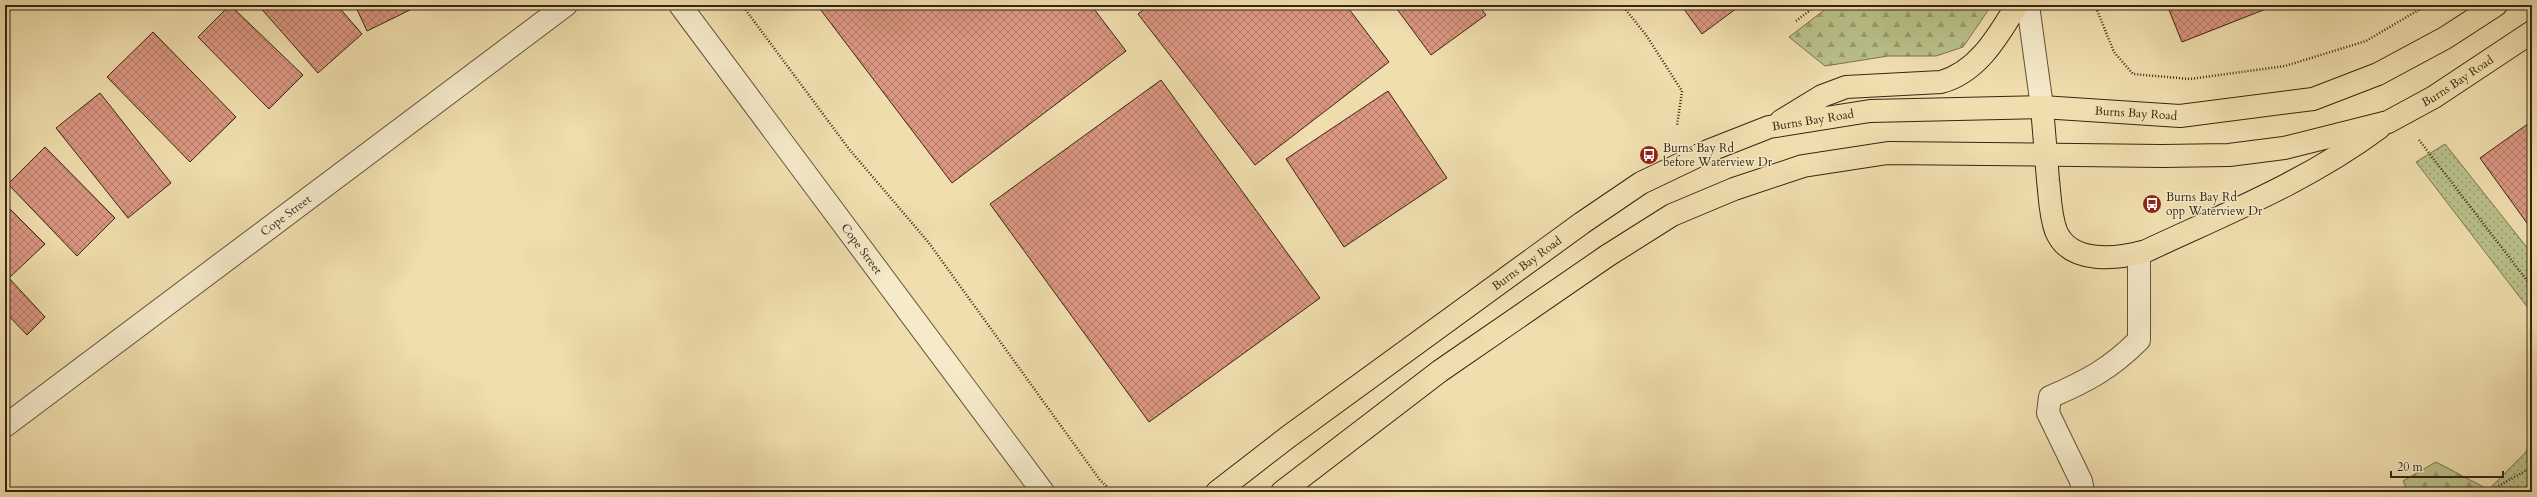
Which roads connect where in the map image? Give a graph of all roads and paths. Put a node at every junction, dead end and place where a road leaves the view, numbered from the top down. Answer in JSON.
{"nodes":[{"id":1,"x":566,"y":5,"type":"edge"},
{"id":2,"x":680,"y":5,"type":"edge"},
{"id":3,"x":742,"y":5,"type":"edge"},
{"id":4,"x":1622,"y":5,"type":"edge"},
{"id":5,"x":1817,"y":5,"type":"edge"},
{"id":6,"x":2017,"y":5,"type":"edge"},
{"id":7,"x":2028,"y":5,"type":"edge"},
{"id":8,"x":2095,"y":5,"type":"edge"},
{"id":9,"x":2427,"y":5,"type":"edge"},
{"id":10,"x":2496,"y":5,"type":"edge"},
{"id":11,"x":1796,"y":21,"type":"dead end"},
{"id":12,"x":2532,"y":32,"type":"edge"},
{"id":13,"x":2042,"y":107,"type":"junction"},
{"id":14,"x":2388,"y":122,"type":"junction"},
{"id":15,"x":1677,"y":126,"type":"dead end"},
{"id":16,"x":1769,"y":127,"type":"junction"},
{"id":17,"x":2046,"y":154,"type":"junction"},
{"id":18,"x":2139,"y":253,"type":"junction"},
{"id":19,"x":2532,"y":287,"type":"edge"},
{"id":20,"x":5,"y":426,"type":"edge"},
{"id":21,"x":2532,"y":467,"type":"edge"},
{"id":22,"x":1043,"y":492,"type":"edge"},
{"id":23,"x":1113,"y":492,"type":"edge"},
{"id":24,"x":1217,"y":492,"type":"edge"},
{"id":25,"x":1282,"y":492,"type":"edge"},
{"id":26,"x":2083,"y":492,"type":"edge"},
{"id":27,"x":2488,"y":492,"type":"edge"}],
"edges":[{"from":1,"to":20,"type":"street","name":"Cope Street"},
{"from":2,"to":22,"type":"street","name":"Cope Street"},
{"from":3,"to":23,"type":"path"},
{"from":4,"to":15,"type":"path"},
{"from":5,"to":11,"type":"path"},
{"from":6,"to":16,"type":"main road"},
{"from":7,"to":13,"type":"street"},
{"from":8,"to":9,"type":"path"},
{"from":10,"to":13,"type":"main road","name":"Burns Bay Road"},
{"from":12,"to":14,"type":"main road","name":"Burns Bay Road"},
{"from":13,"to":16,"type":"main road","name":"Burns Bay Road"},
{"from":13,"to":17,"type":"main road"},
{"from":14,"to":17,"type":"main road","name":"Burns Bay Road"},
{"from":14,"to":18,"type":"main road"},
{"from":14,"to":19,"type":"path"},
{"from":16,"to":24,"type":"main road","name":"Burns Bay Road"},
{"from":17,"to":18,"type":"main road"},
{"from":17,"to":25,"type":"main road","name":"Burns Bay Road"},
{"from":18,"to":26,"type":"street"},
{"from":21,"to":27,"type":"path"}]}
